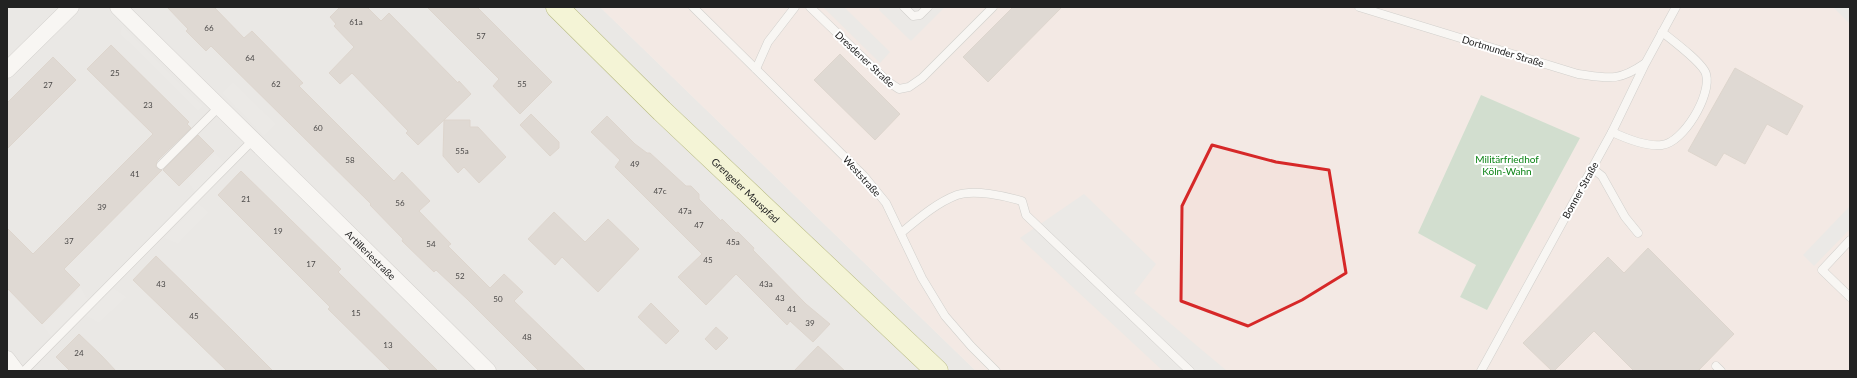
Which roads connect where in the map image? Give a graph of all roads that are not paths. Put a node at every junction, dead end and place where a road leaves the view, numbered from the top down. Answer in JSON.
{"nodes":[{"id":1,"x":71,"y":7,"type":"edge"},
{"id":2,"x":118,"y":7,"type":"edge"},
{"id":3,"x":557,"y":7,"type":"edge"},
{"id":4,"x":692,"y":7,"type":"edge"},
{"id":5,"x":796,"y":7,"type":"edge"},
{"id":6,"x":810,"y":7,"type":"edge"},
{"id":7,"x":904,"y":7,"type":"edge"},
{"id":8,"x":928,"y":7,"type":"edge"},
{"id":9,"x":992,"y":7,"type":"edge"},
{"id":10,"x":1359,"y":7,"type":"edge"},
{"id":11,"x":1676,"y":7,"type":"edge"},
{"id":12,"x":1662,"y":32,"type":"junction"},
{"id":13,"x":1645,"y":64,"type":"junction"},
{"id":14,"x":756,"y":69,"type":"junction"},
{"id":15,"x":7,"y":70,"type":"edge"},
{"id":16,"x":219,"y":107,"type":"junction"},
{"id":17,"x":1612,"y":132,"type":"junction"},
{"id":18,"x":252,"y":141,"type":"junction"},
{"id":19,"x":161,"y":165,"type":"dead end"},
{"id":20,"x":1592,"y":168,"type":"junction"},
{"id":21,"x":901,"y":233,"type":"junction"},
{"id":22,"x":1638,"y":233,"type":"dead end"},
{"id":23,"x":1850,"y":240,"type":"edge"},
{"id":24,"x":1850,"y":297,"type":"edge"},
{"id":25,"x":7,"y":359,"type":"edge"},
{"id":26,"x":16,"y":371,"type":"edge"},
{"id":27,"x":24,"y":371,"type":"edge"},
{"id":28,"x":488,"y":371,"type":"edge"},
{"id":29,"x":938,"y":371,"type":"edge"},
{"id":30,"x":996,"y":371,"type":"edge"},
{"id":31,"x":1190,"y":371,"type":"edge"},
{"id":32,"x":1481,"y":371,"type":"edge"}],
"edges":[{"from":1,"to":15,"type":"street"},
{"from":2,"to":16,"type":"street","name":"Artilleriestraße"},
{"from":3,"to":29,"type":"main road","name":"Grengeler Mauspfad"},
{"from":4,"to":14,"type":"lane","name":"Weststraße"},
{"from":5,"to":14,"type":"lane"},
{"from":6,"to":9,"type":"lane","name":"Dresdener Straße"},
{"from":7,"to":8,"type":"lane"},
{"from":10,"to":13,"type":"lane","name":"Dortmunder Straße"},
{"from":11,"to":12,"type":"lane","name":"Bonner Straße"},
{"from":12,"to":13,"type":"lane","name":"Bonner Straße"},
{"from":12,"to":17,"type":"lane"},
{"from":13,"to":17,"type":"lane","name":"Bonner Straße"},
{"from":14,"to":21,"type":"lane","name":"Weststraße"},
{"from":16,"to":18,"type":"street","name":"Artilleriestraße"},
{"from":16,"to":19,"type":"lane"},
{"from":17,"to":20,"type":"lane","name":"Bonner Straße"},
{"from":18,"to":27,"type":"lane"},
{"from":18,"to":28,"type":"street","name":"Artilleriestraße"},
{"from":20,"to":22,"type":"lane"},
{"from":20,"to":32,"type":"lane","name":"Bonner Straße"},
{"from":21,"to":30,"type":"lane","name":"Weststraße"},
{"from":21,"to":31,"type":"lane"},
{"from":23,"to":24,"type":"lane"},
{"from":25,"to":26,"type":"street"}]}
